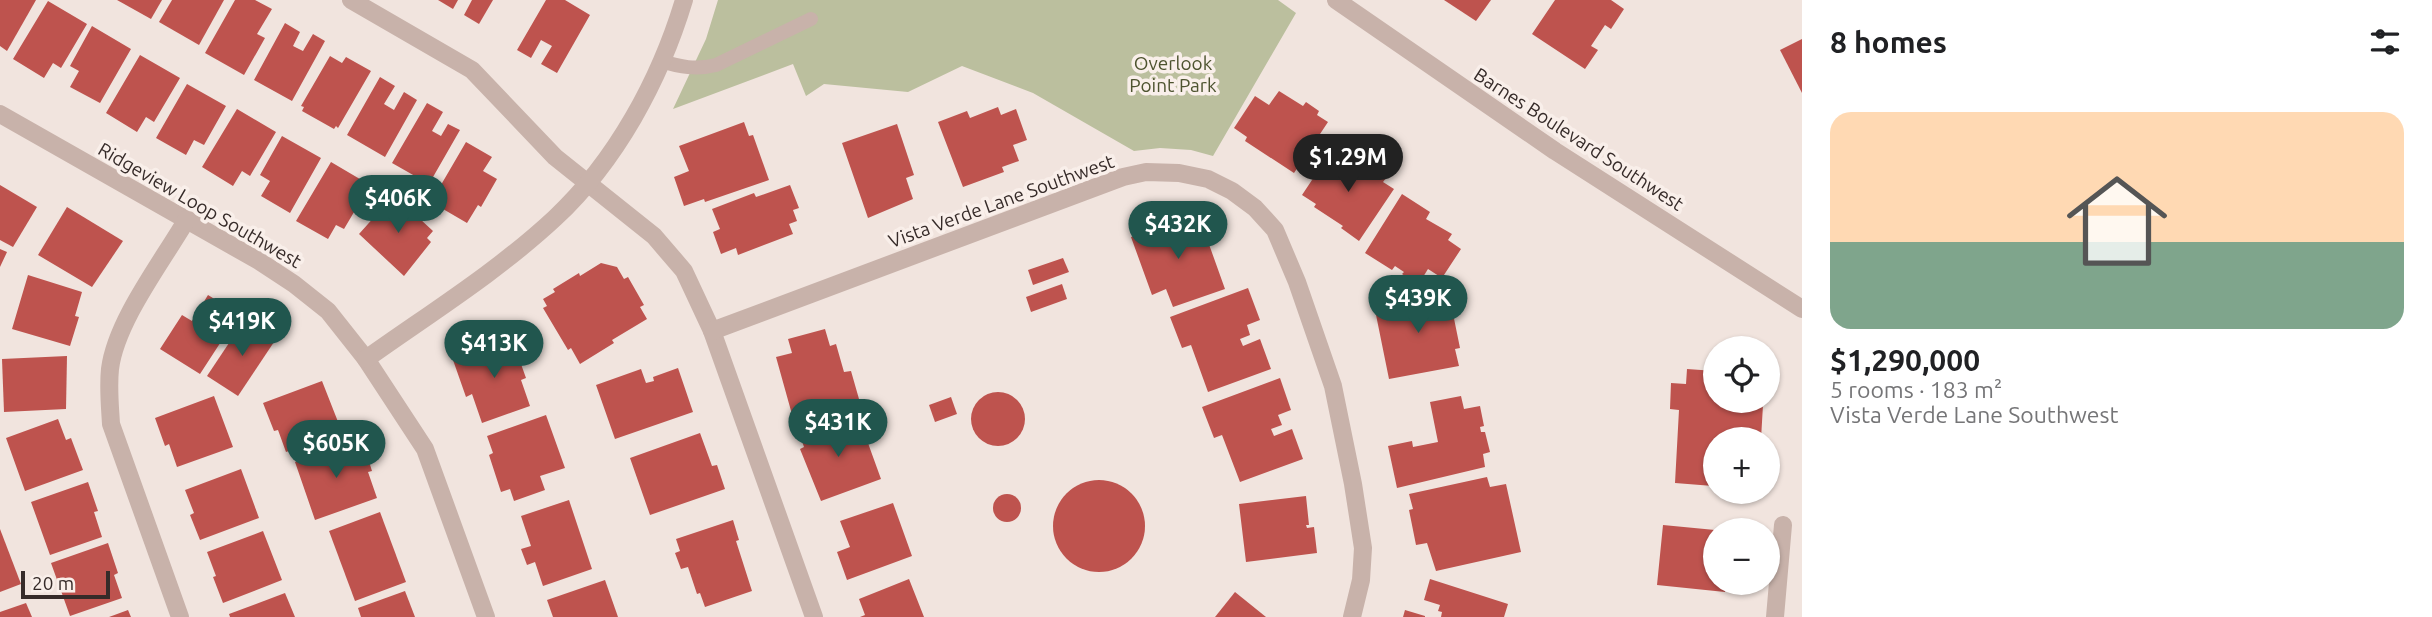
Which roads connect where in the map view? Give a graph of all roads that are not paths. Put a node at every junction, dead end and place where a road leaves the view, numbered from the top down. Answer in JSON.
{"nodes":[{"id":1,"x":351,"y":0,"type":"edge"},
{"id":2,"x":684,"y":0,"type":"edge"},
{"id":3,"x":1336,"y":0,"type":"edge"},
{"id":4,"x":811,"y":19,"type":"dead end"},
{"id":5,"x":661,"y":61,"type":"junction"},
{"id":6,"x":0,"y":114,"type":"edge"},
{"id":7,"x":589,"y":182,"type":"junction"},
{"id":8,"x":187,"y":219,"type":"junction"},
{"id":9,"x":1802,"y":309,"type":"edge"},
{"id":10,"x":712,"y":331,"type":"junction"},
{"id":11,"x":366,"y":359,"type":"junction"},
{"id":12,"x":1783,"y":525,"type":"dead end"},
{"id":13,"x":180,"y":617,"type":"edge"},
{"id":14,"x":486,"y":617,"type":"edge"},
{"id":15,"x":814,"y":617,"type":"edge"},
{"id":16,"x":1352,"y":617,"type":"edge"},
{"id":17,"x":1774,"y":617,"type":"edge"}],
"edges":[{"from":1,"to":7,"type":"street"},
{"from":2,"to":5,"type":"street"},
{"from":3,"to":9,"type":"street","name":"Barnes Boulevard Southwest"},
{"from":4,"to":5,"type":"lane"},
{"from":5,"to":7,"type":"street"},
{"from":6,"to":8,"type":"street","name":"Ridgeview Loop Southwest"},
{"from":7,"to":10,"type":"street"},
{"from":7,"to":11,"type":"street"},
{"from":8,"to":11,"type":"street","name":"Ridgeview Loop Southwest"},
{"from":8,"to":13,"type":"street"},
{"from":10,"to":15,"type":"street"},
{"from":10,"to":16,"type":"street","name":"Vista Verde Lane Southwest"},
{"from":11,"to":14,"type":"street","name":"Ridgeview Loop Southwest"},
{"from":12,"to":17,"type":"street"}]}
